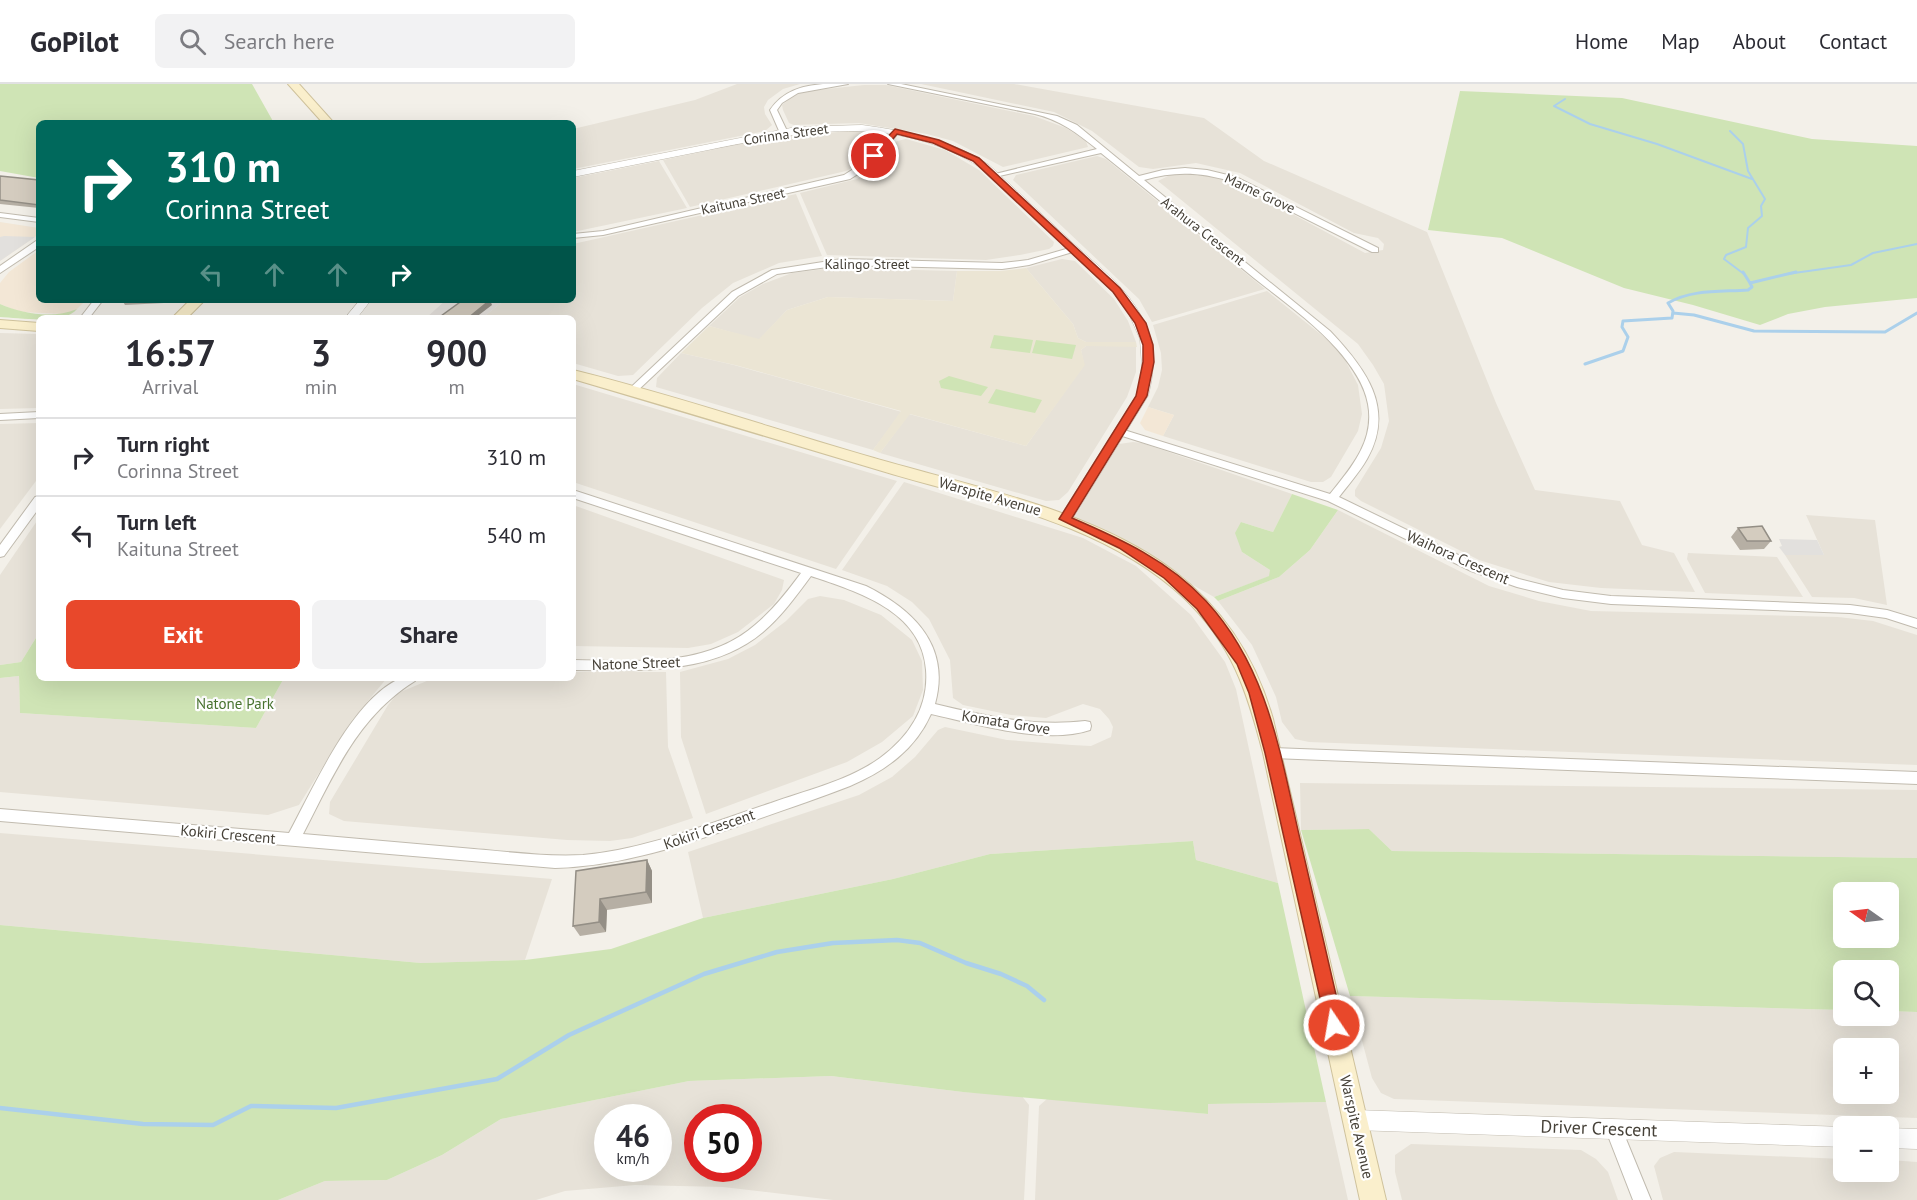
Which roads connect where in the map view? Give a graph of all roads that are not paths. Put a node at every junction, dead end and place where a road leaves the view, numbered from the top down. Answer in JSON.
{"nodes":[{"id":1,"x":293,"y":84,"type":"edge"},
{"id":2,"x":845,"y":84,"type":"edge"},
{"id":3,"x":891,"y":84,"type":"edge"},
{"id":4,"x":326,"y":120,"type":"edge"},
{"id":5,"x":783,"y":131,"type":"junction"},
{"id":6,"x":895,"y":132,"type":"junction"},
{"id":7,"x":1104,"y":150,"type":"junction"},
{"id":8,"x":576,"y":173,"type":"edge"},
{"id":9,"x":995,"y":175,"type":"junction"},
{"id":10,"x":1138,"y":179,"type":"junction"},
{"id":11,"x":0,"y":215,"type":"edge"},
{"id":12,"x":36,"y":220,"type":"edge"},
{"id":13,"x":576,"y":236,"type":"edge"},
{"id":14,"x":36,"y":245,"type":"edge"},
{"id":15,"x":1073,"y":249,"type":"junction"},
{"id":16,"x":1375,"y":250,"type":"dead end"},
{"id":17,"x":0,"y":270,"type":"edge"},
{"id":18,"x":96,"y":303,"type":"edge"},
{"id":19,"x":195,"y":303,"type":"edge"},
{"id":20,"x":364,"y":303,"type":"edge"},
{"id":21,"x":86,"y":315,"type":"edge"},
{"id":22,"x":183,"y":315,"type":"edge"},
{"id":23,"x":354,"y":315,"type":"edge"},
{"id":24,"x":0,"y":324,"type":"edge"},
{"id":25,"x":36,"y":327,"type":"edge"},
{"id":26,"x":576,"y":375,"type":"edge"},
{"id":27,"x":632,"y":391,"type":"junction"},
{"id":28,"x":36,"y":415,"type":"edge"},
{"id":29,"x":0,"y":417,"type":"edge"},
{"id":30,"x":1120,"y":432,"type":"junction"},
{"id":31,"x":576,"y":495,"type":"edge"},
{"id":32,"x":1332,"y":498,"type":"junction"},
{"id":33,"x":36,"y":504,"type":"edge"},
{"id":34,"x":1065,"y":519,"type":"junction"},
{"id":35,"x":0,"y":553,"type":"edge"},
{"id":36,"x":807,"y":572,"type":"junction"},
{"id":37,"x":1917,"y":624,"type":"edge"},
{"id":38,"x":576,"y":665,"type":"edge"},
{"id":39,"x":405,"y":681,"type":"edge"},
{"id":40,"x":928,"y":708,"type":"junction"},
{"id":41,"x":1084,"y":726,"type":"dead end"},
{"id":42,"x":1273,"y":753,"type":"junction"},
{"id":43,"x":1917,"y":778,"type":"edge"},
{"id":44,"x":0,"y":815,"type":"edge"},
{"id":45,"x":293,"y":839,"type":"junction"},
{"id":46,"x":1355,"y":1120,"type":"junction"},
{"id":47,"x":1613,"y":1128,"type":"junction"},
{"id":48,"x":1833,"y":1137,"type":"edge"},
{"id":49,"x":1899,"y":1138,"type":"edge"},
{"id":50,"x":1917,"y":1139,"type":"edge"},
{"id":51,"x":1373,"y":1200,"type":"edge"},
{"id":52,"x":1642,"y":1200,"type":"edge"}],
"edges":[{"from":1,"to":4,"type":"main road"},
{"from":2,"to":5,"type":"street"},
{"from":3,"to":7,"type":"street","name":"Arahura Crescent"},
{"from":5,"to":6,"type":"street","name":"Corinna Street"},
{"from":5,"to":8,"type":"street","name":"Corinna Street"},
{"from":6,"to":9,"type":"street","name":"Corinna Street"},
{"from":6,"to":13,"type":"street","name":"Kaituna Street"},
{"from":7,"to":9,"type":"street"},
{"from":7,"to":10,"type":"street","name":"Arahura Crescent"},
{"from":9,"to":15,"type":"street","name":"Corinna Street"},
{"from":10,"to":16,"type":"street","name":"Marne Grove"},
{"from":10,"to":32,"type":"street","name":"Arahura Crescent"},
{"from":11,"to":12,"type":"street"},
{"from":14,"to":17,"type":"street"},
{"from":15,"to":27,"type":"street","name":"Kalingo Street"},
{"from":15,"to":30,"type":"street","name":"Corinna Street"},
{"from":18,"to":21,"type":"street"},
{"from":19,"to":22,"type":"main road"},
{"from":20,"to":23,"type":"street"},
{"from":24,"to":25,"type":"main road"},
{"from":26,"to":27,"type":"main road","name":"Warspite Avenue"},
{"from":27,"to":34,"type":"main road","name":"Warspite Avenue"},
{"from":28,"to":29,"type":"street"},
{"from":30,"to":32,"type":"street","name":"Waihora Crescent"},
{"from":30,"to":34,"type":"street","name":"Corinna Street"},
{"from":31,"to":36,"type":"street","name":"Kokiri Crescent"},
{"from":32,"to":37,"type":"street","name":"Waihora Crescent"},
{"from":33,"to":35,"type":"street"},
{"from":34,"to":42,"type":"main road","name":"Warspite Avenue"},
{"from":36,"to":38,"type":"street","name":"Natone Street"},
{"from":36,"to":40,"type":"street","name":"Kokiri Crescent"},
{"from":39,"to":45,"type":"street"},
{"from":40,"to":41,"type":"street","name":"Komata Grove"},
{"from":40,"to":45,"type":"street","name":"Kokiri Crescent"},
{"from":42,"to":43,"type":"street"},
{"from":42,"to":46,"type":"main road","name":"Warspite Avenue"},
{"from":44,"to":45,"type":"street","name":"Kokiri Crescent"},
{"from":46,"to":47,"type":"street","name":"Driver Crescent"},
{"from":46,"to":51,"type":"main road","name":"Warspite Avenue"},
{"from":47,"to":48,"type":"street","name":"Driver Crescent"},
{"from":47,"to":52,"type":"street"},
{"from":49,"to":50,"type":"street"}]}
